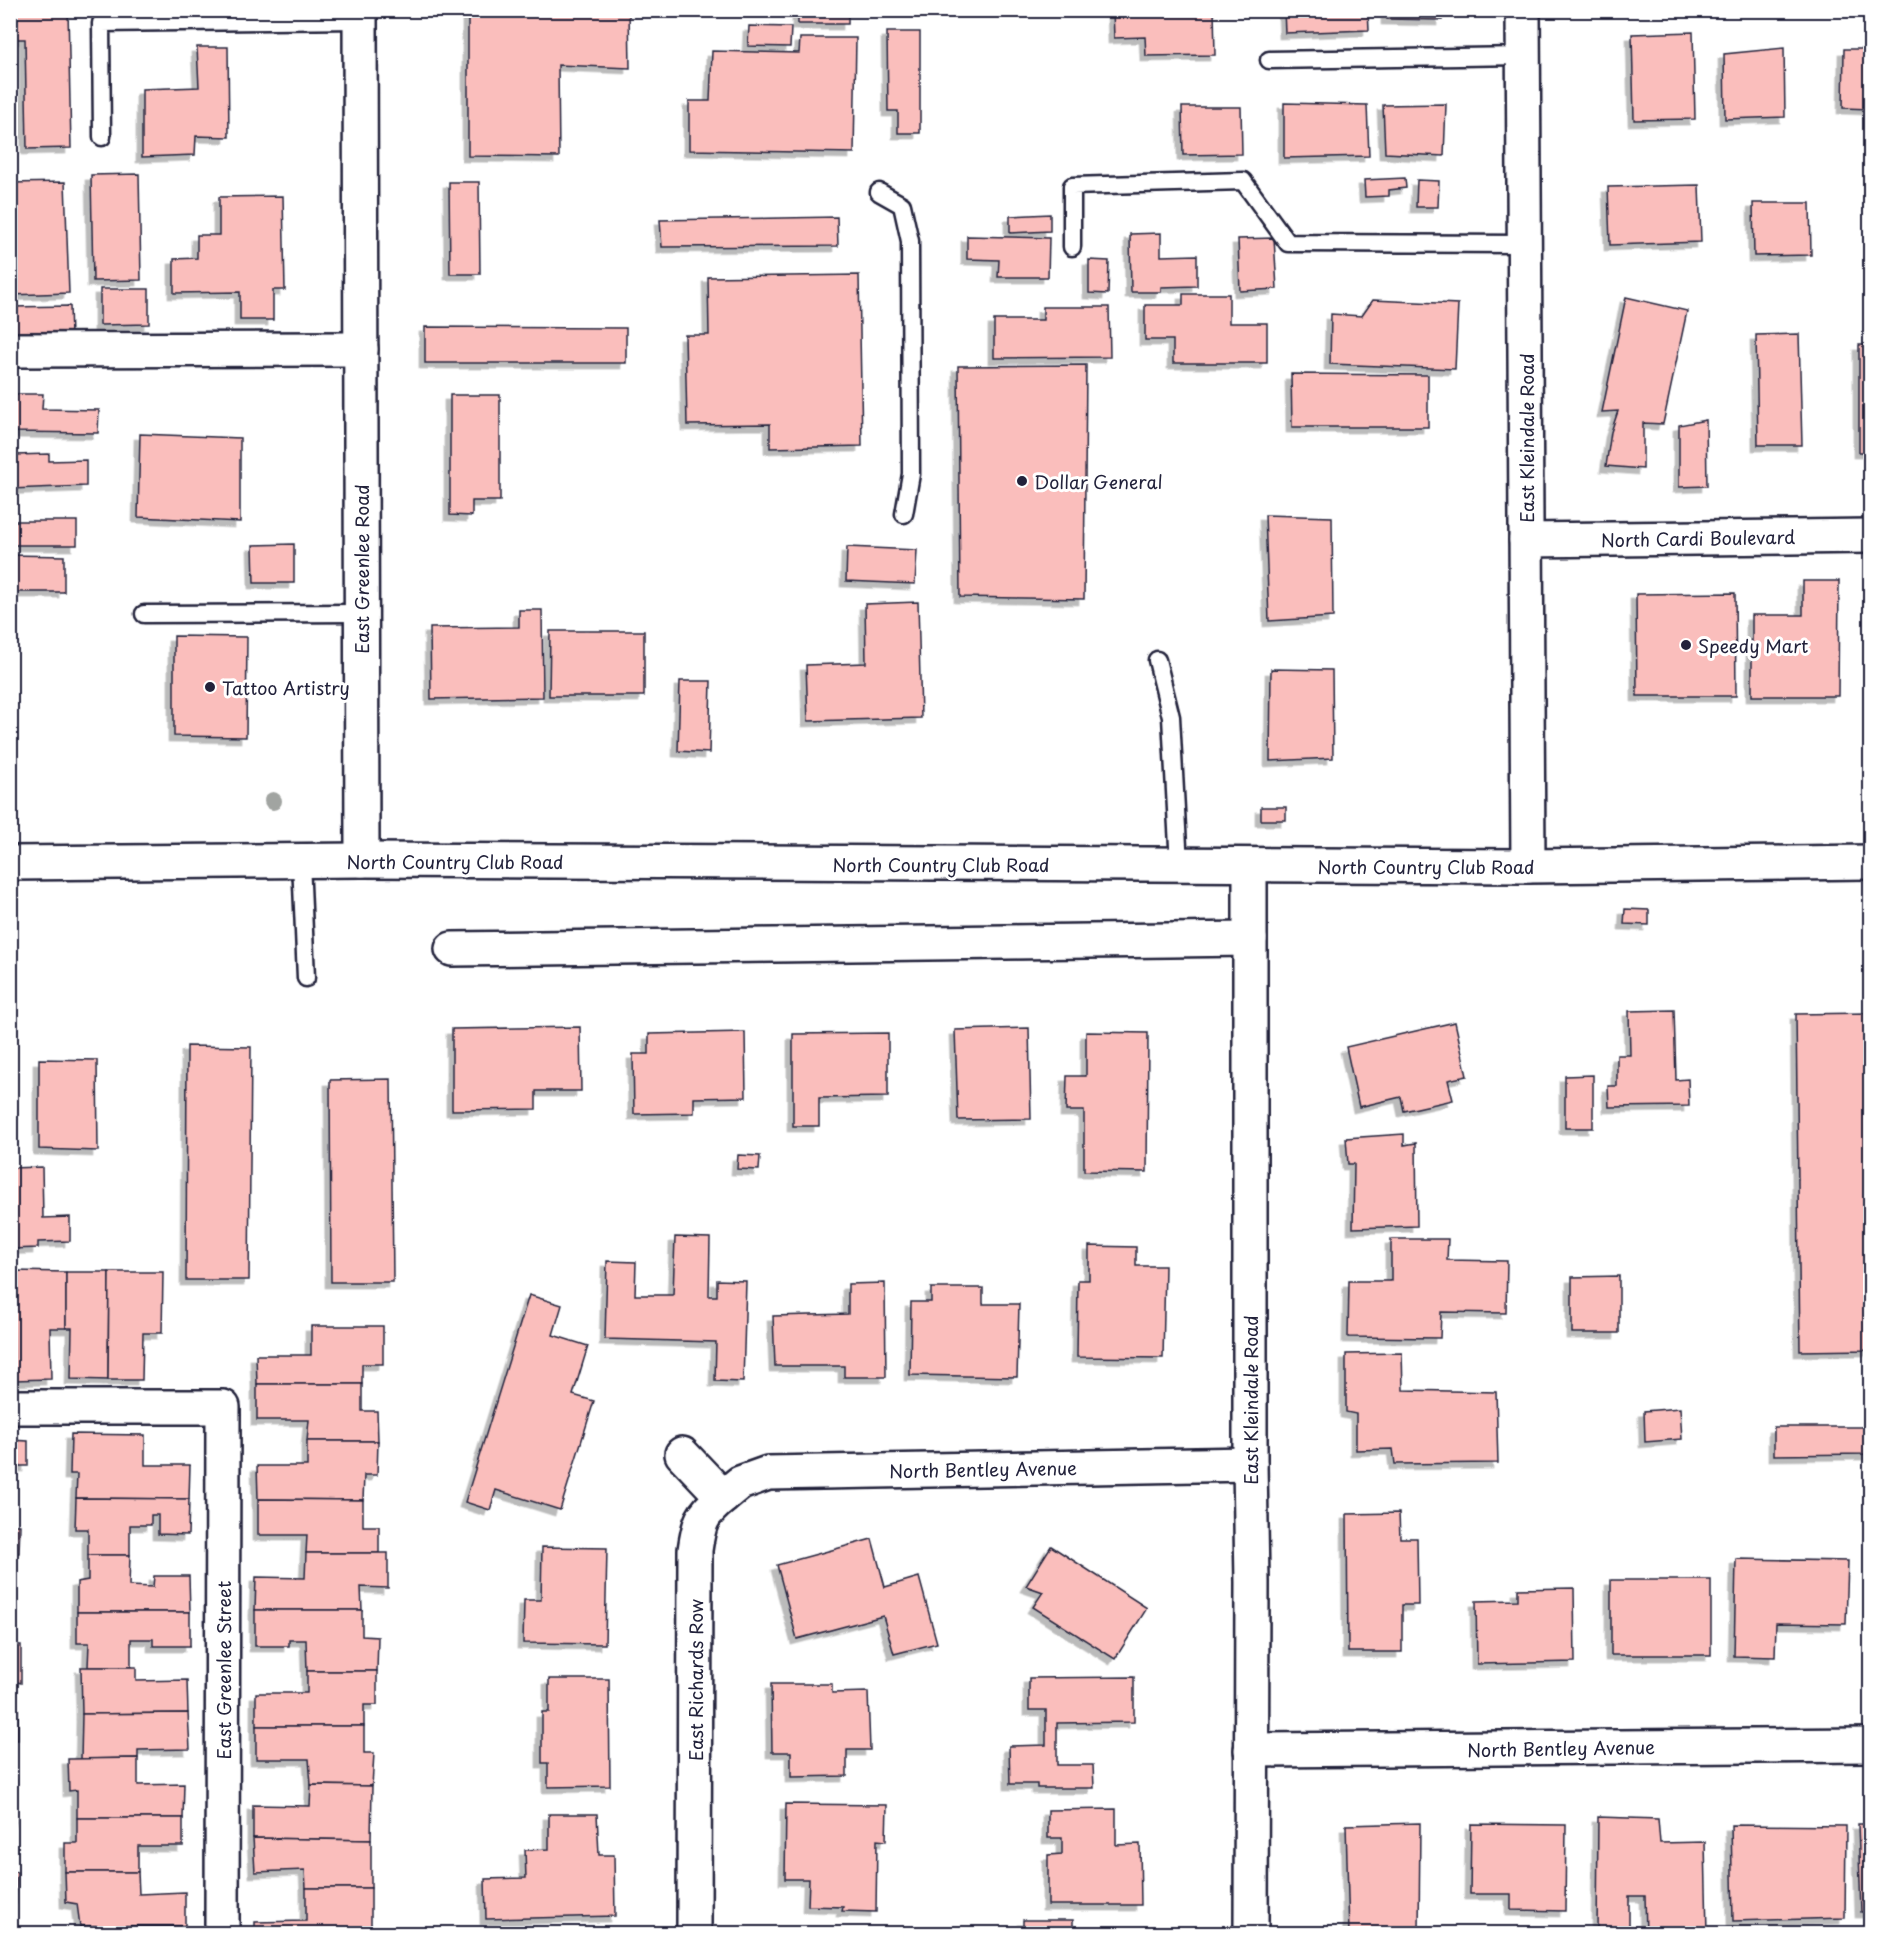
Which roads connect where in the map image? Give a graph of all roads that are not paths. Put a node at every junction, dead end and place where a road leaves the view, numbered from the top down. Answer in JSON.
{"nodes":[{"id":1,"x":1523,"y":10,"type":"edge"},
{"id":2,"x":360,"y":15,"type":"edge"},
{"id":3,"x":1523,"y":56,"type":"junction"},
{"id":4,"x":1269,"y":60,"type":"dead end"},
{"id":5,"x":102,"y":137,"type":"dead end"},
{"id":6,"x":879,"y":192,"type":"dead end"},
{"id":7,"x":1525,"y":244,"type":"junction"},
{"id":8,"x":1072,"y":247,"type":"dead end"},
{"id":9,"x":360,"y":349,"type":"junction"},
{"id":10,"x":10,"y":350,"type":"edge"},
{"id":11,"x":904,"y":514,"type":"dead end"},
{"id":12,"x":1870,"y":536,"type":"edge"},
{"id":13,"x":1526,"y":540,"type":"junction"},
{"id":14,"x":361,"y":613,"type":"junction"},
{"id":15,"x":144,"y":614,"type":"dead end"},
{"id":16,"x":1157,"y":660,"type":"dead end"},
{"id":17,"x":362,"y":860,"type":"junction"},
{"id":18,"x":301,"y":861,"type":"junction"},
{"id":19,"x":1870,"y":862,"type":"edge"},
{"id":20,"x":10,"y":863,"type":"edge"},
{"id":21,"x":1179,"y":866,"type":"junction"},
{"id":22,"x":1250,"y":866,"type":"junction"},
{"id":23,"x":1528,"y":866,"type":"junction"},
{"id":24,"x":1250,"y":939,"type":"junction"},
{"id":25,"x":452,"y":949,"type":"dead end"},
{"id":26,"x":306,"y":978,"type":"dead end"},
{"id":27,"x":10,"y":1407,"type":"edge"},
{"id":28,"x":682,"y":1454,"type":"dead end"},
{"id":29,"x":1250,"y":1464,"type":"junction"},
{"id":30,"x":723,"y":1497,"type":"junction"},
{"id":31,"x":1870,"y":1745,"type":"edge"},
{"id":32,"x":1251,"y":1750,"type":"junction"},
{"id":33,"x":222,"y":1934,"type":"edge"},
{"id":34,"x":694,"y":1934,"type":"edge"},
{"id":35,"x":1251,"y":1934,"type":"edge"}],
"edges":[{"from":1,"to":3,"type":"street","name":"East Kleindale Road"},
{"from":2,"to":5,"type":"lane"},
{"from":2,"to":9,"type":"street","name":"East Greenlee Road"},
{"from":3,"to":4,"type":"lane"},
{"from":3,"to":7,"type":"street","name":"East Kleindale Road"},
{"from":6,"to":11,"type":"lane"},
{"from":7,"to":8,"type":"lane"},
{"from":7,"to":13,"type":"street","name":"East Kleindale Road"},
{"from":9,"to":10,"type":"street"},
{"from":9,"to":14,"type":"street","name":"East Greenlee Road"},
{"from":12,"to":13,"type":"street","name":"North Cardi Boulevard"},
{"from":13,"to":23,"type":"street","name":"East Kleindale Road"},
{"from":14,"to":15,"type":"lane"},
{"from":14,"to":17,"type":"street","name":"East Greenlee Road"},
{"from":16,"to":21,"type":"lane"},
{"from":17,"to":18,"type":"street","name":"North Country Club Road"},
{"from":17,"to":21,"type":"street","name":"North Country Club Road"},
{"from":18,"to":20,"type":"street","name":"North Country Club Road"},
{"from":18,"to":26,"type":"lane"},
{"from":19,"to":23,"type":"street","name":"North Country Club Road"},
{"from":21,"to":22,"type":"street","name":"North Country Club Road"},
{"from":22,"to":23,"type":"street","name":"North Country Club Road"},
{"from":22,"to":24,"type":"street","name":"East Kleindale Road"},
{"from":24,"to":25,"type":"street"},
{"from":24,"to":29,"type":"street","name":"East Kleindale Road"},
{"from":27,"to":33,"type":"street","name":"East Greenlee Street"},
{"from":28,"to":30,"type":"street"},
{"from":29,"to":30,"type":"street","name":"North Bentley Avenue"},
{"from":29,"to":32,"type":"street","name":"East Kleindale Road"},
{"from":30,"to":34,"type":"street","name":"East Richards Row"},
{"from":31,"to":32,"type":"street","name":"North Bentley Avenue"},
{"from":32,"to":35,"type":"street","name":"East Kleindale Road"}]}
